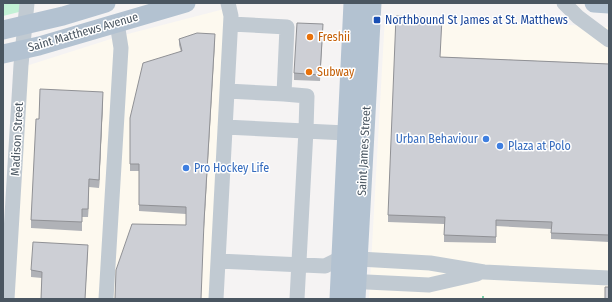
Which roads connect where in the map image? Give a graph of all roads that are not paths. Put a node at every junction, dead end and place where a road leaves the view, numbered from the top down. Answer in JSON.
{"nodes":[{"id":1,"x":27,"y":3,"type":"edge"},
{"id":2,"x":106,"y":3,"type":"edge"},
{"id":3,"x":186,"y":3,"type":"edge"},
{"id":4,"x":228,"y":3,"type":"edge"},
{"id":5,"x":353,"y":3,"type":"edge"},
{"id":6,"x":372,"y":3,"type":"edge"},
{"id":7,"x":564,"y":3,"type":"edge"},
{"id":8,"x":594,"y":3,"type":"edge"},
{"id":9,"x":609,"y":4,"type":"edge"},
{"id":10,"x":117,"y":23,"type":"junction"},
{"id":11,"x":231,"y":24,"type":"junction"},
{"id":12,"x":26,"y":25,"type":"junction"},
{"id":13,"x":3,"y":30,"type":"edge"},
{"id":14,"x":609,"y":40,"type":"edge"},
{"id":15,"x":22,"y":50,"type":"junction"},
{"id":16,"x":3,"y":54,"type":"edge"},
{"id":17,"x":227,"y":91,"type":"junction"},
{"id":18,"x":284,"y":94,"type":"junction"},
{"id":19,"x":225,"y":126,"type":"junction"},
{"id":20,"x":10,"y":130,"type":"edge"},
{"id":21,"x":306,"y":130,"type":"junction"},
{"id":22,"x":346,"y":133,"type":"junction"},
{"id":23,"x":9,"y":167,"type":"edge"},
{"id":24,"x":218,"y":260,"type":"junction"},
{"id":25,"x":342,"y":261,"type":"junction"},
{"id":26,"x":299,"y":264,"type":"junction"},
{"id":27,"x":484,"y":272,"type":"junction"},
{"id":28,"x":609,"y":278,"type":"edge"},
{"id":29,"x":348,"y":290,"type":"edge"},
{"id":30,"x":7,"y":299,"type":"edge"},
{"id":31,"x":106,"y":299,"type":"edge"},
{"id":32,"x":216,"y":299,"type":"edge"},
{"id":33,"x":297,"y":299,"type":"edge"}],
"edges":[{"from":1,"to":12,"type":"street","name":"Madison Street"},
{"from":2,"to":12,"type":"main road","name":"Saint Matthews Avenue"},
{"from":3,"to":10,"type":"main road","name":"Saint Matthews Avenue"},
{"from":4,"to":11,"type":"street"},
{"from":5,"to":22,"type":"main road","name":"Saint James Street"},
{"from":6,"to":25,"type":"main road","name":"Saint James Street"},
{"from":7,"to":14,"type":"street"},
{"from":8,"to":9,"type":"main road"},
{"from":10,"to":15,"type":"main road","name":"Saint Matthews Avenue"},
{"from":10,"to":31,"type":"street"},
{"from":11,"to":17,"type":"street"},
{"from":11,"to":18,"type":"street"},
{"from":12,"to":13,"type":"main road","name":"Saint Matthews Avenue"},
{"from":12,"to":15,"type":"street","name":"Madison Street"},
{"from":15,"to":16,"type":"main road","name":"Saint Matthews Avenue"},
{"from":15,"to":20,"type":"street","name":"Madison Street"},
{"from":17,"to":18,"type":"street"},
{"from":17,"to":19,"type":"street"},
{"from":18,"to":21,"type":"street"},
{"from":19,"to":21,"type":"street"},
{"from":19,"to":24,"type":"street"},
{"from":20,"to":23,"type":"street","name":"Madison Street"},
{"from":21,"to":22,"type":"street"},
{"from":21,"to":26,"type":"street"},
{"from":22,"to":25,"type":"main road","name":"Saint James Street"},
{"from":23,"to":30,"type":"street","name":"Madison Street"},
{"from":24,"to":26,"type":"street"},
{"from":24,"to":32,"type":"street"},
{"from":25,"to":26,"type":"street"},
{"from":25,"to":27,"type":"street"},
{"from":25,"to":29,"type":"main road","name":"Saint James Street"},
{"from":26,"to":33,"type":"street"},
{"from":27,"to":28,"type":"street"},
{"from":27,"to":29,"type":"street"}]}
